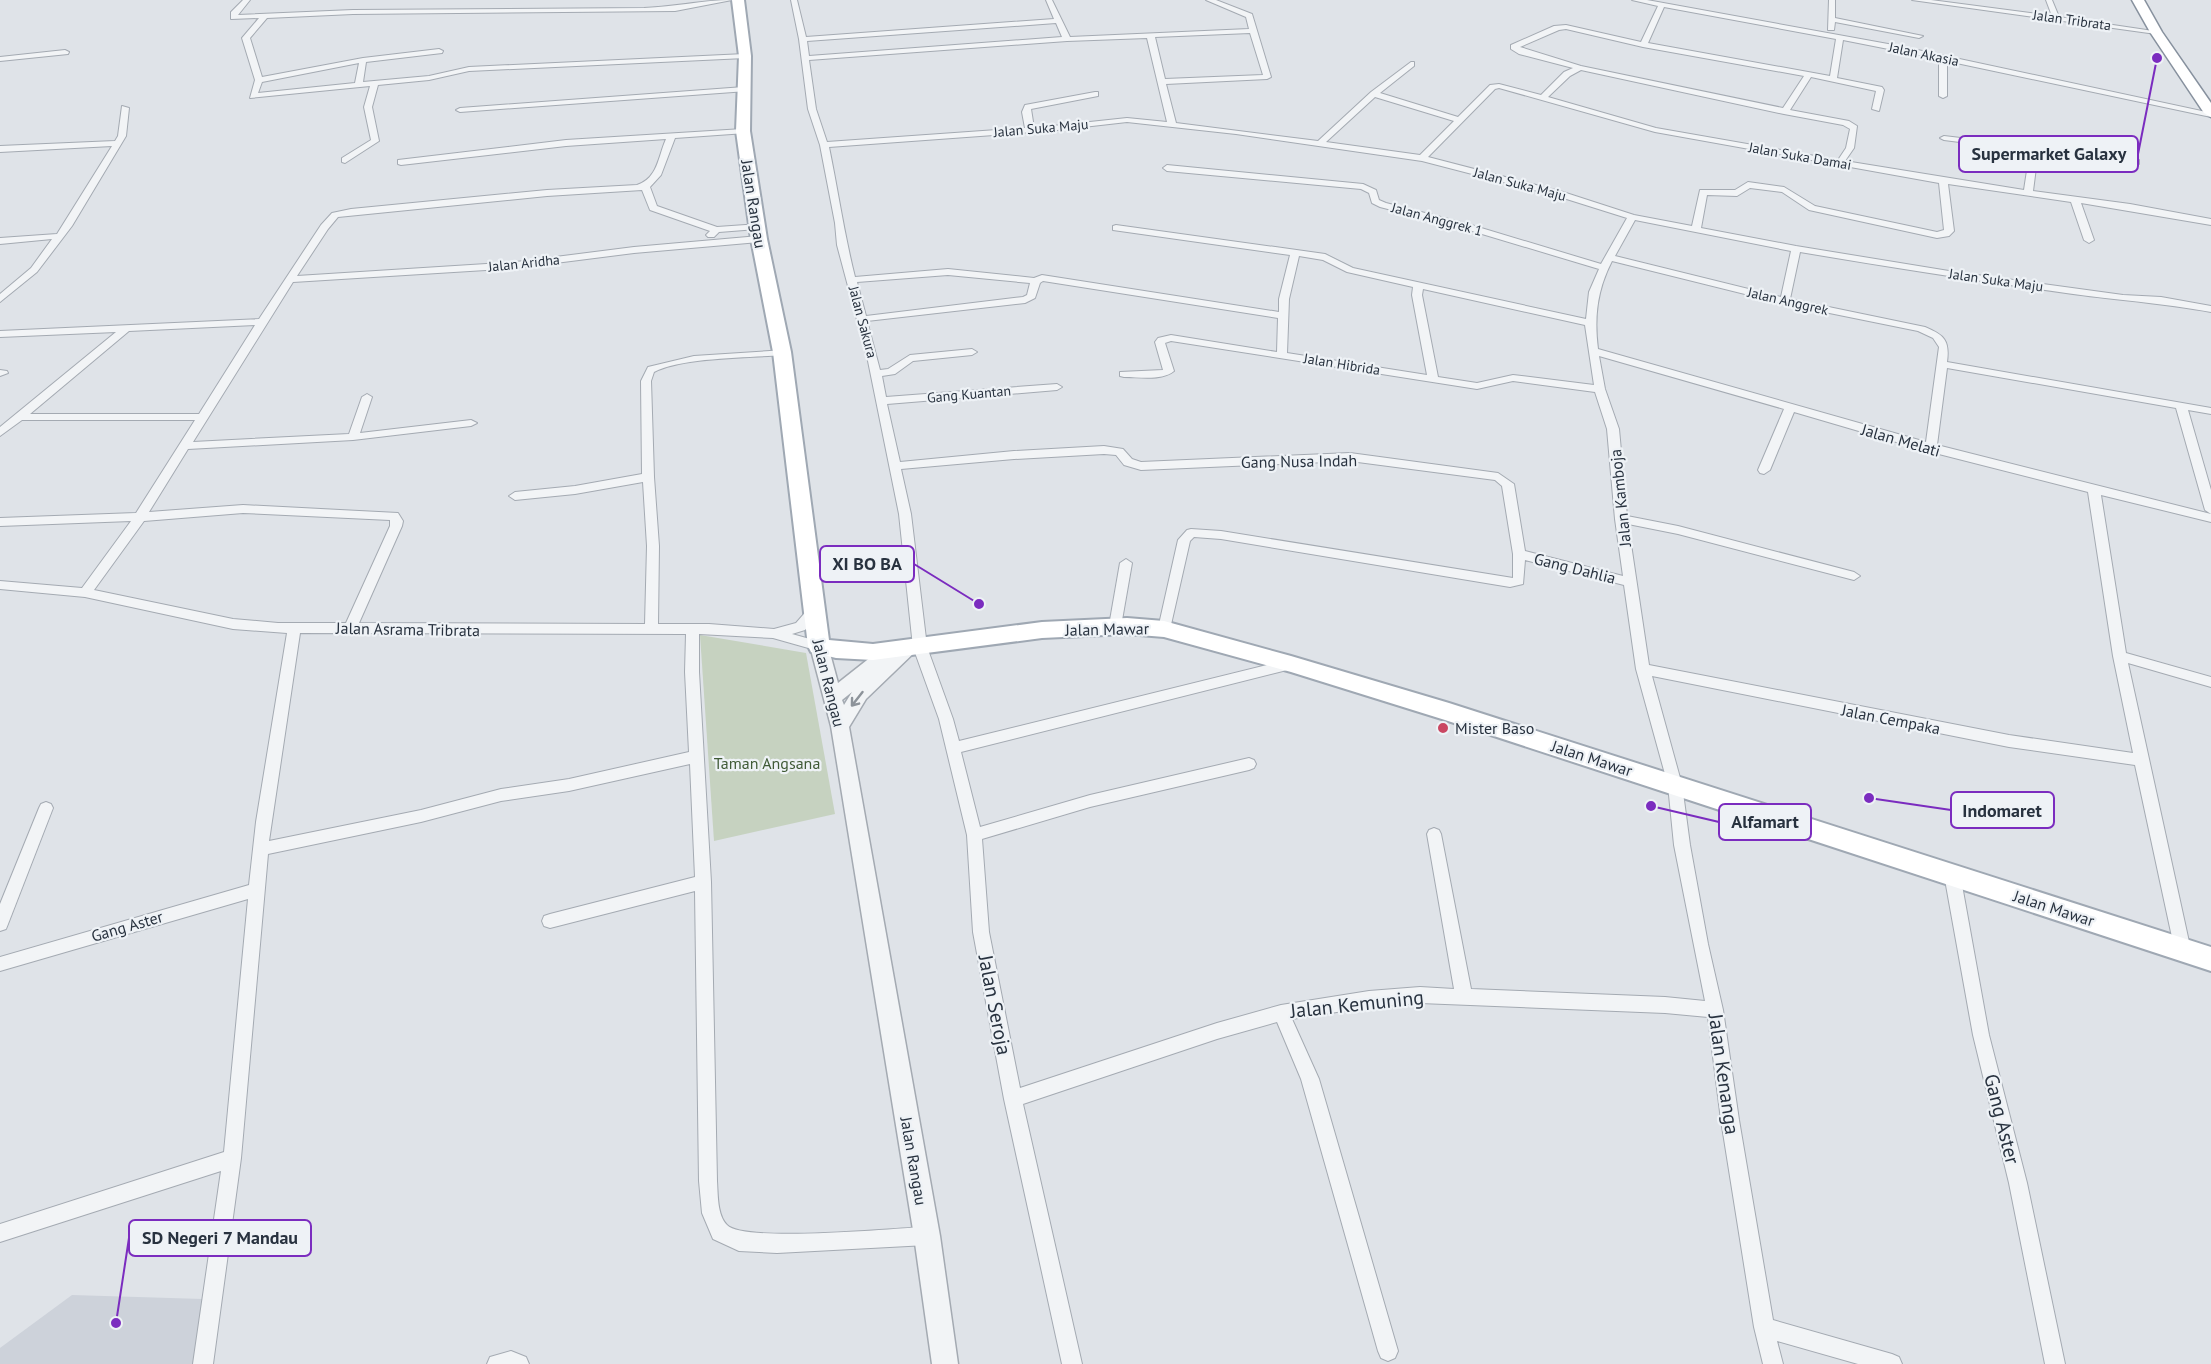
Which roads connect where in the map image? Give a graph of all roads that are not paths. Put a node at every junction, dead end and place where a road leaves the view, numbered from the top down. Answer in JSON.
{"nodes":[{"id":1,"x":247,"y":0,"type":"edge"},
{"id":2,"x":729,"y":0,"type":"edge"},
{"id":3,"x":738,"y":0,"type":"edge"},
{"id":4,"x":794,"y":0,"type":"edge"},
{"id":5,"x":1049,"y":0,"type":"edge"},
{"id":6,"x":1209,"y":0,"type":"edge"},
{"id":7,"x":1635,"y":0,"type":"edge"},
{"id":8,"x":1694,"y":0,"type":"edge"},
{"id":9,"x":1832,"y":0,"type":"edge"},
{"id":10,"x":1915,"y":0,"type":"edge"},
{"id":11,"x":2049,"y":0,"type":"edge"},
{"id":12,"x":2138,"y":0,"type":"edge"},
{"id":13,"x":2151,"y":0,"type":"edge"},
{"id":14,"x":1970,"y":3,"type":"edge"},
{"id":15,"x":1661,"y":7,"type":"junction"},
{"id":16,"x":1693,"y":12,"type":"junction"},
{"id":17,"x":265,"y":16,"type":"junction"},
{"id":18,"x":2056,"y":18,"type":"junction"},
{"id":19,"x":1831,"y":19,"type":"junction"},
{"id":20,"x":1060,"y":21,"type":"junction"},
{"id":21,"x":1252,"y":31,"type":"junction"},
{"id":22,"x":2156,"y":32,"type":"junction"},
{"id":23,"x":1150,"y":34,"type":"junction"},
{"id":24,"x":1836,"y":36,"type":"junction"},
{"id":25,"x":1918,"y":36,"type":"dead end"},
{"id":26,"x":803,"y":39,"type":"junction"},
{"id":27,"x":1067,"y":39,"type":"junction"},
{"id":28,"x":1643,"y":45,"type":"junction"},
{"id":29,"x":439,"y":51,"type":"dead end"},
{"id":30,"x":65,"y":52,"type":"dead end"},
{"id":31,"x":745,"y":56,"type":"junction"},
{"id":32,"x":806,"y":58,"type":"junction"},
{"id":33,"x":1943,"y":58,"type":"junction"},
{"id":34,"x":0,"y":59,"type":"edge"},
{"id":35,"x":363,"y":60,"type":"junction"},
{"id":36,"x":1411,"y":64,"type":"dead end"},
{"id":37,"x":1580,"y":68,"type":"junction"},
{"id":38,"x":1809,"y":76,"type":"junction"},
{"id":39,"x":1833,"y":79,"type":"junction"},
{"id":40,"x":259,"y":80,"type":"junction"},
{"id":41,"x":1161,"y":82,"type":"junction"},
{"id":42,"x":375,"y":84,"type":"junction"},
{"id":43,"x":359,"y":85,"type":"junction"},
{"id":44,"x":744,"y":89,"type":"junction"},
{"id":45,"x":2211,"y":90,"type":"edge"},
{"id":46,"x":1095,"y":94,"type":"dead end"},
{"id":47,"x":1374,"y":94,"type":"junction"},
{"id":48,"x":1943,"y":96,"type":"dead end"},
{"id":49,"x":1543,"y":98,"type":"junction"},
{"id":50,"x":125,"y":108,"type":"dead end"},
{"id":51,"x":1876,"y":109,"type":"dead end"},
{"id":52,"x":460,"y":110,"type":"dead end"},
{"id":53,"x":1784,"y":112,"type":"junction"},
{"id":54,"x":2211,"y":114,"type":"edge"},
{"id":55,"x":1459,"y":120,"type":"junction"},
{"id":56,"x":1172,"y":124,"type":"junction"},
{"id":57,"x":1030,"y":130,"type":"junction"},
{"id":58,"x":743,"y":131,"type":"junction"},
{"id":59,"x":671,"y":137,"type":"junction"},
{"id":60,"x":1944,"y":138,"type":"dead end"},
{"id":61,"x":1320,"y":142,"type":"junction"},
{"id":62,"x":118,"y":143,"type":"junction"},
{"id":63,"x":824,"y":145,"type":"junction"},
{"id":64,"x":0,"y":149,"type":"edge"},
{"id":65,"x":2034,"y":149,"type":"junction"},
{"id":66,"x":1422,"y":158,"type":"junction"},
{"id":67,"x":345,"y":160,"type":"dead end"},
{"id":68,"x":401,"y":162,"type":"dead end"},
{"id":69,"x":2136,"y":162,"type":"dead end"},
{"id":70,"x":1840,"y":163,"type":"junction"},
{"id":71,"x":1167,"y":168,"type":"dead end"},
{"id":72,"x":1943,"y":181,"type":"junction"},
{"id":73,"x":645,"y":186,"type":"junction"},
{"id":74,"x":2028,"y":192,"type":"junction"},
{"id":75,"x":2075,"y":199,"type":"junction"},
{"id":76,"x":1632,"y":217,"type":"junction"},
{"id":77,"x":2211,"y":222,"type":"edge"},
{"id":78,"x":1116,"y":228,"type":"dead end"},
{"id":79,"x":1696,"y":229,"type":"junction"},
{"id":80,"x":716,"y":230,"type":"junction"},
{"id":81,"x":758,"y":232,"type":"junction"},
{"id":82,"x":60,"y":236,"type":"junction"},
{"id":83,"x":2089,"y":240,"type":"dead end"},
{"id":84,"x":0,"y":241,"type":"edge"},
{"id":85,"x":704,"y":245,"type":"junction"},
{"id":86,"x":1796,"y":249,"type":"junction"},
{"id":87,"x":1295,"y":254,"type":"junction"},
{"id":88,"x":1607,"y":263,"type":"junction"},
{"id":89,"x":289,"y":279,"type":"junction"},
{"id":90,"x":851,"y":280,"type":"junction"},
{"id":91,"x":1035,"y":281,"type":"junction"},
{"id":92,"x":1418,"y":286,"type":"junction"},
{"id":93,"x":0,"y":299,"type":"edge"},
{"id":94,"x":1785,"y":301,"type":"junction"},
{"id":95,"x":2211,"y":309,"type":"edge"},
{"id":96,"x":1283,"y":316,"type":"junction"},
{"id":97,"x":862,"y":319,"type":"junction"},
{"id":98,"x":262,"y":322,"type":"junction"},
{"id":99,"x":1590,"y":323,"type":"junction"},
{"id":100,"x":127,"y":328,"type":"junction"},
{"id":101,"x":0,"y":334,"type":"edge"},
{"id":102,"x":1594,"y":351,"type":"junction"},
{"id":103,"x":782,"y":352,"type":"junction"},
{"id":104,"x":972,"y":352,"type":"dead end"},
{"id":105,"x":1282,"y":354,"type":"junction"},
{"id":106,"x":1943,"y":364,"type":"junction"},
{"id":107,"x":876,"y":374,"type":"junction"},
{"id":108,"x":1124,"y":374,"type":"dead end"},
{"id":109,"x":1433,"y":378,"type":"junction"},
{"id":110,"x":1058,"y":387,"type":"dead end"},
{"id":111,"x":1600,"y":389,"type":"junction"},
{"id":112,"x":367,"y":397,"type":"dead end"},
{"id":113,"x":881,"y":401,"type":"junction"},
{"id":114,"x":2181,"y":406,"type":"junction"},
{"id":115,"x":1790,"y":408,"type":"junction"},
{"id":116,"x":2211,"y":411,"type":"edge"},
{"id":117,"x":19,"y":417,"type":"junction"},
{"id":118,"x":200,"y":417,"type":"junction"},
{"id":119,"x":471,"y":423,"type":"dead end"},
{"id":120,"x":0,"y":433,"type":"edge"},
{"id":121,"x":353,"y":437,"type":"junction"},
{"id":122,"x":183,"y":446,"type":"junction"},
{"id":123,"x":1931,"y":448,"type":"junction"},
{"id":124,"x":895,"y":466,"type":"junction"},
{"id":125,"x":1764,"y":470,"type":"dead end"},
{"id":126,"x":648,"y":477,"type":"junction"},
{"id":127,"x":2094,"y":491,"type":"junction"},
{"id":128,"x":515,"y":495,"type":"dead end"},
{"id":129,"x":2211,"y":510,"type":"edge"},
{"id":130,"x":140,"y":517,"type":"junction"},
{"id":131,"x":2211,"y":518,"type":"edge"},
{"id":132,"x":1621,"y":519,"type":"junction"},
{"id":133,"x":0,"y":522,"type":"edge"},
{"id":134,"x":1519,"y":554,"type":"junction"},
{"id":135,"x":1126,"y":563,"type":"dead end"},
{"id":136,"x":1854,"y":576,"type":"dead end"},
{"id":137,"x":1630,"y":582,"type":"junction"},
{"id":138,"x":0,"y":585,"type":"edge"},
{"id":139,"x":85,"y":593,"type":"junction"},
{"id":140,"x":1115,"y":626,"type":"junction"},
{"id":141,"x":294,"y":628,"type":"junction"},
{"id":142,"x":350,"y":628,"type":"junction"},
{"id":143,"x":651,"y":629,"type":"junction"},
{"id":144,"x":693,"y":629,"type":"junction"},
{"id":145,"x":792,"y":629,"type":"junction"},
{"id":146,"x":818,"y":629,"type":"junction"},
{"id":147,"x":1164,"y":629,"type":"junction"},
{"id":148,"x":773,"y":633,"type":"junction"},
{"id":149,"x":908,"y":648,"type":"junction"},
{"id":150,"x":2120,"y":656,"type":"junction"},
{"id":151,"x":1291,"y":664,"type":"junction"},
{"id":152,"x":1643,"y":669,"type":"junction"},
{"id":153,"x":2211,"y":682,"type":"edge"},
{"id":154,"x":834,"y":696,"type":"junction"},
{"id":155,"x":840,"y":726,"type":"junction"},
{"id":156,"x":953,"y":748,"type":"junction"},
{"id":157,"x":698,"y":756,"type":"junction"},
{"id":158,"x":2140,"y":760,"type":"junction"},
{"id":159,"x":1249,"y":764,"type":"dead end"},
{"id":160,"x":1675,"y":785,"type":"junction"},
{"id":161,"x":46,"y":808,"type":"dead end"},
{"id":162,"x":1434,"y":834,"type":"dead end"},
{"id":163,"x":974,"y":835,"type":"junction"},
{"id":164,"x":260,"y":849,"type":"junction"},
{"id":165,"x":1952,"y":874,"type":"junction"},
{"id":166,"x":704,"y":882,"type":"junction"},
{"id":167,"x":255,"y":890,"type":"junction"},
{"id":168,"x":550,"y":921,"type":"dead end"},
{"id":169,"x":0,"y":924,"type":"edge"},
{"id":170,"x":2183,"y":951,"type":"junction"},
{"id":171,"x":2211,"y":959,"type":"edge"},
{"id":172,"x":0,"y":964,"type":"edge"},
{"id":173,"x":1464,"y":998,"type":"junction"},
{"id":174,"x":1715,"y":1010,"type":"junction"},
{"id":175,"x":1281,"y":1013,"type":"junction"},
{"id":176,"x":1012,"y":1099,"type":"junction"},
{"id":177,"x":232,"y":1158,"type":"junction"},
{"id":178,"x":0,"y":1233,"type":"edge"},
{"id":179,"x":927,"y":1236,"type":"junction"},
{"id":180,"x":1764,"y":1327,"type":"junction"},
{"id":181,"x":1388,"y":1351,"type":"dead end"},
{"id":182,"x":203,"y":1364,"type":"edge"},
{"id":183,"x":497,"y":1364,"type":"edge"},
{"id":184,"x":519,"y":1364,"type":"edge"},
{"id":185,"x":945,"y":1364,"type":"edge"},
{"id":186,"x":1072,"y":1364,"type":"edge"},
{"id":187,"x":1773,"y":1364,"type":"edge"},
{"id":188,"x":1892,"y":1364,"type":"edge"},
{"id":189,"x":2055,"y":1364,"type":"edge"}],
"edges":[{"from":1,"to":17,"type":"street"},
{"from":2,"to":17,"type":"street"},
{"from":3,"to":31,"type":"main road","name":"Jalan Rangau"},
{"from":4,"to":26,"type":"street","name":"Jalan Sakura"},
{"from":5,"to":20,"type":"street"},
{"from":6,"to":21,"type":"street"},
{"from":7,"to":15,"type":"street","name":"Jalan Akasia"},
{"from":8,"to":16,"type":"street"},
{"from":9,"to":19,"type":"street"},
{"from":10,"to":14,"type":"street","name":"Jalan Tribrata"},
{"from":11,"to":18,"type":"street"},
{"from":12,"to":22,"type":"highway"},
{"from":13,"to":45,"type":"highway"},
{"from":14,"to":18,"type":"street","name":"Jalan Tribrata"},
{"from":15,"to":16,"type":"street","name":"Jalan Akasia"},
{"from":15,"to":28,"type":"street"},
{"from":16,"to":24,"type":"street","name":"Jalan Akasia"},
{"from":17,"to":40,"type":"street"},
{"from":18,"to":22,"type":"street","name":"Jalan Tribrata"},
{"from":19,"to":24,"type":"street"},
{"from":19,"to":25,"type":"street"},
{"from":20,"to":26,"type":"street"},
{"from":20,"to":27,"type":"street"},
{"from":21,"to":23,"type":"street"},
{"from":21,"to":41,"type":"street"},
{"from":22,"to":54,"type":"highway"},
{"from":23,"to":27,"type":"street"},
{"from":23,"to":41,"type":"street"},
{"from":24,"to":33,"type":"street","name":"Jalan Akasia"},
{"from":24,"to":39,"type":"street"},
{"from":26,"to":32,"type":"street","name":"Jalan Sakura"},
{"from":27,"to":32,"type":"street"},
{"from":28,"to":37,"type":"street"},
{"from":28,"to":38,"type":"street"},
{"from":29,"to":35,"type":"street"},
{"from":30,"to":34,"type":"street"},
{"from":31,"to":42,"type":"street"},
{"from":31,"to":44,"type":"main road","name":"Jalan Rangau"},
{"from":32,"to":63,"type":"street","name":"Jalan Sakura"},
{"from":33,"to":48,"type":"street"},
{"from":33,"to":54,"type":"street","name":"Jalan Akasia"},
{"from":35,"to":40,"type":"street"},
{"from":35,"to":43,"type":"street"},
{"from":36,"to":47,"type":"street"},
{"from":37,"to":49,"type":"street"},
{"from":37,"to":53,"type":"street"},
{"from":38,"to":39,"type":"street"},
{"from":38,"to":53,"type":"street"},
{"from":39,"to":51,"type":"street"},
{"from":40,"to":43,"type":"street"},
{"from":41,"to":56,"type":"street"},
{"from":42,"to":43,"type":"street"},
{"from":42,"to":67,"type":"street"},
{"from":44,"to":52,"type":"street"},
{"from":44,"to":58,"type":"main road","name":"Jalan Rangau"},
{"from":46,"to":57,"type":"street"},
{"from":47,"to":55,"type":"street"},
{"from":47,"to":61,"type":"street"},
{"from":49,"to":55,"type":"street","name":"Jalan Suka Damai"},
{"from":49,"to":70,"type":"street","name":"Jalan Suka Damai"},
{"from":50,"to":62,"type":"street"},
{"from":53,"to":70,"type":"street"},
{"from":55,"to":66,"type":"street","name":"Jalan Suka Damai"},
{"from":56,"to":57,"type":"street","name":"Jalan Suka Maju"},
{"from":56,"to":61,"type":"street","name":"Jalan Suka Maju"},
{"from":57,"to":63,"type":"street","name":"Jalan Suka Maju"},
{"from":58,"to":59,"type":"street"},
{"from":58,"to":81,"type":"main road","name":"Jalan Rangau"},
{"from":59,"to":68,"type":"street"},
{"from":59,"to":73,"type":"street"},
{"from":60,"to":65,"type":"street"},
{"from":61,"to":66,"type":"street","name":"Jalan Suka Maju"},
{"from":62,"to":64,"type":"street"},
{"from":62,"to":82,"type":"street"},
{"from":63,"to":90,"type":"street","name":"Jalan Sakura"},
{"from":65,"to":69,"type":"street"},
{"from":65,"to":74,"type":"street"},
{"from":66,"to":76,"type":"street","name":"Jalan Suka Maju"},
{"from":70,"to":72,"type":"street","name":"Jalan Suka Damai"},
{"from":71,"to":88,"type":"street","name":"Jalan Anggrek 1"},
{"from":72,"to":74,"type":"street","name":"Jalan Suka Damai"},
{"from":72,"to":79,"type":"street"},
{"from":73,"to":80,"type":"street"},
{"from":73,"to":89,"type":"street"},
{"from":74,"to":75,"type":"street","name":"Jalan Suka Damai"},
{"from":75,"to":77,"type":"street","name":"Jalan Suka Damai"},
{"from":75,"to":83,"type":"street"},
{"from":76,"to":79,"type":"street","name":"Jalan Suka Maju"},
{"from":76,"to":88,"type":"street","name":"Jalan Kamboja"},
{"from":78,"to":87,"type":"street"},
{"from":79,"to":86,"type":"street","name":"Jalan Suka Maju"},
{"from":80,"to":81,"type":"street"},
{"from":80,"to":85,"type":"street"},
{"from":81,"to":85,"type":"street","name":"Jalan Aridha"},
{"from":81,"to":103,"type":"main road","name":"Jalan Rangau"},
{"from":82,"to":84,"type":"street"},
{"from":82,"to":93,"type":"street"},
{"from":85,"to":89,"type":"street","name":"Jalan Aridha"},
{"from":86,"to":94,"type":"street"},
{"from":86,"to":95,"type":"street","name":"Jalan Suka Maju"},
{"from":87,"to":92,"type":"street"},
{"from":87,"to":96,"type":"street"},
{"from":88,"to":94,"type":"street","name":"Jalan Anggrek"},
{"from":88,"to":99,"type":"street","name":"Jalan Kamboja"},
{"from":89,"to":98,"type":"street"},
{"from":90,"to":91,"type":"street"},
{"from":90,"to":97,"type":"street","name":"Jalan Sakura"},
{"from":91,"to":96,"type":"street"},
{"from":91,"to":97,"type":"street"},
{"from":92,"to":99,"type":"street"},
{"from":92,"to":109,"type":"street"},
{"from":94,"to":106,"type":"street","name":"Jalan Anggrek"},
{"from":96,"to":105,"type":"street"},
{"from":97,"to":107,"type":"street","name":"Jalan Sakura"},
{"from":98,"to":100,"type":"street"},
{"from":98,"to":118,"type":"street"},
{"from":99,"to":102,"type":"street","name":"Jalan Kamboja"},
{"from":100,"to":101,"type":"street"},
{"from":100,"to":117,"type":"street"},
{"from":102,"to":111,"type":"street","name":"Jalan Kamboja"},
{"from":102,"to":115,"type":"street","name":"Jalan Melati"},
{"from":103,"to":126,"type":"street"},
{"from":103,"to":146,"type":"main road","name":"Jalan Rangau"},
{"from":104,"to":107,"type":"street"},
{"from":105,"to":108,"type":"street","name":"Jalan Hibrida"},
{"from":105,"to":109,"type":"street","name":"Jalan Hibrida"},
{"from":106,"to":114,"type":"street"},
{"from":106,"to":123,"type":"street","name":"Jalan Anggrek"},
{"from":107,"to":113,"type":"street","name":"Jalan Sakura"},
{"from":109,"to":111,"type":"street","name":"Jalan Hibrida"},
{"from":110,"to":113,"type":"street","name":"Gang Kuantan"},
{"from":111,"to":132,"type":"street","name":"Jalan Kamboja"},
{"from":112,"to":121,"type":"street"},
{"from":113,"to":124,"type":"street","name":"Jalan Sakura"},
{"from":114,"to":116,"type":"street"},
{"from":114,"to":129,"type":"street"},
{"from":115,"to":123,"type":"street","name":"Jalan Melati"},
{"from":115,"to":125,"type":"street"},
{"from":117,"to":118,"type":"street"},
{"from":117,"to":120,"type":"street"},
{"from":118,"to":122,"type":"street"},
{"from":119,"to":121,"type":"street"},
{"from":121,"to":122,"type":"street"},
{"from":122,"to":130,"type":"street"},
{"from":123,"to":127,"type":"street","name":"Jalan Melati"},
{"from":124,"to":134,"type":"street","name":"Gang Nusa Indah"},
{"from":124,"to":149,"type":"street","name":"Jalan Sakura"},
{"from":126,"to":128,"type":"street"},
{"from":126,"to":143,"type":"street"},
{"from":127,"to":131,"type":"street","name":"Jalan Melati"},
{"from":127,"to":150,"type":"street"},
{"from":130,"to":133,"type":"street"},
{"from":130,"to":139,"type":"street"},
{"from":130,"to":142,"type":"street"},
{"from":132,"to":136,"type":"street"},
{"from":132,"to":137,"type":"street","name":"Jalan Kamboja"},
{"from":134,"to":137,"type":"street","name":"Gang Dahlia"},
{"from":134,"to":147,"type":"street","name":"Gang Nusa Indah"},
{"from":135,"to":140,"type":"street"},
{"from":137,"to":152,"type":"street","name":"Jalan Kamboja"},
{"from":138,"to":139,"type":"street","name":"Jalan Asrama Tribrata"},
{"from":139,"to":141,"type":"street","name":"Jalan Asrama Tribrata"},
{"from":140,"to":147,"type":"main road","name":"Jalan Mawar"},
{"from":140,"to":149,"type":"main road","name":"Jalan Mawar"},
{"from":141,"to":142,"type":"street","name":"Jalan Asrama Tribrata"},
{"from":141,"to":164,"type":"street"},
{"from":142,"to":143,"type":"street","name":"Jalan Asrama Tribrata"},
{"from":143,"to":144,"type":"street","name":"Jalan Asrama Tribrata"},
{"from":144,"to":148,"type":"street","name":"Jalan Asrama Tribrata"},
{"from":144,"to":157,"type":"street"},
{"from":145,"to":146,"type":"street"},
{"from":145,"to":146,"type":"street"},
{"from":145,"to":148,"type":"street"},
{"from":146,"to":148,"type":"street","name":"Jalan Asrama Tribrata"},
{"from":146,"to":149,"type":"main road","name":"Jalan Mawar"},
{"from":146,"to":154,"type":"street","name":"Jalan Rangau"},
{"from":147,"to":151,"type":"main road","name":"Jalan Mawar"},
{"from":149,"to":154,"type":"street"},
{"from":149,"to":155,"type":"street","one_way":true},
{"from":149,"to":156,"type":"street","name":"Jalan Seroja"},
{"from":150,"to":153,"type":"street"},
{"from":150,"to":158,"type":"street"},
{"from":151,"to":156,"type":"street"},
{"from":151,"to":160,"type":"main road","name":"Jalan Mawar"},
{"from":152,"to":158,"type":"street","name":"Jalan Cempaka"},
{"from":152,"to":160,"type":"street","name":"Jalan Kamboja"},
{"from":154,"to":155,"type":"street","name":"Jalan Rangau"},
{"from":155,"to":179,"type":"street","name":"Jalan Rangau"},
{"from":156,"to":163,"type":"street","name":"Jalan Seroja"},
{"from":157,"to":164,"type":"street"},
{"from":157,"to":166,"type":"street"},
{"from":158,"to":170,"type":"street"},
{"from":159,"to":163,"type":"street"},
{"from":160,"to":165,"type":"main road","name":"Jalan Mawar"},
{"from":160,"to":174,"type":"street","name":"Jalan Kenanga"},
{"from":161,"to":169,"type":"street"},
{"from":162,"to":173,"type":"street"},
{"from":163,"to":176,"type":"street","name":"Jalan Seroja"},
{"from":164,"to":167,"type":"street"},
{"from":165,"to":170,"type":"main road","name":"Jalan Mawar"},
{"from":165,"to":189,"type":"street","name":"Gang Aster"},
{"from":166,"to":168,"type":"street"},
{"from":166,"to":179,"type":"street"},
{"from":167,"to":172,"type":"street","name":"Gang Aster"},
{"from":167,"to":177,"type":"street"},
{"from":170,"to":171,"type":"main road","name":"Jalan Mawar"},
{"from":173,"to":174,"type":"street","name":"Jalan Kemuning"},
{"from":173,"to":175,"type":"street","name":"Jalan Kemuning"},
{"from":174,"to":180,"type":"street","name":"Jalan Kenanga"},
{"from":175,"to":176,"type":"street","name":"Jalan Kemuning"},
{"from":175,"to":181,"type":"street"},
{"from":176,"to":186,"type":"street","name":"Jalan Seroja"},
{"from":177,"to":178,"type":"street"},
{"from":177,"to":182,"type":"street"},
{"from":179,"to":185,"type":"street","name":"Jalan Rangau"},
{"from":180,"to":187,"type":"street","name":"Jalan Kenanga"},
{"from":180,"to":188,"type":"street"},
{"from":183,"to":184,"type":"street"}]}
